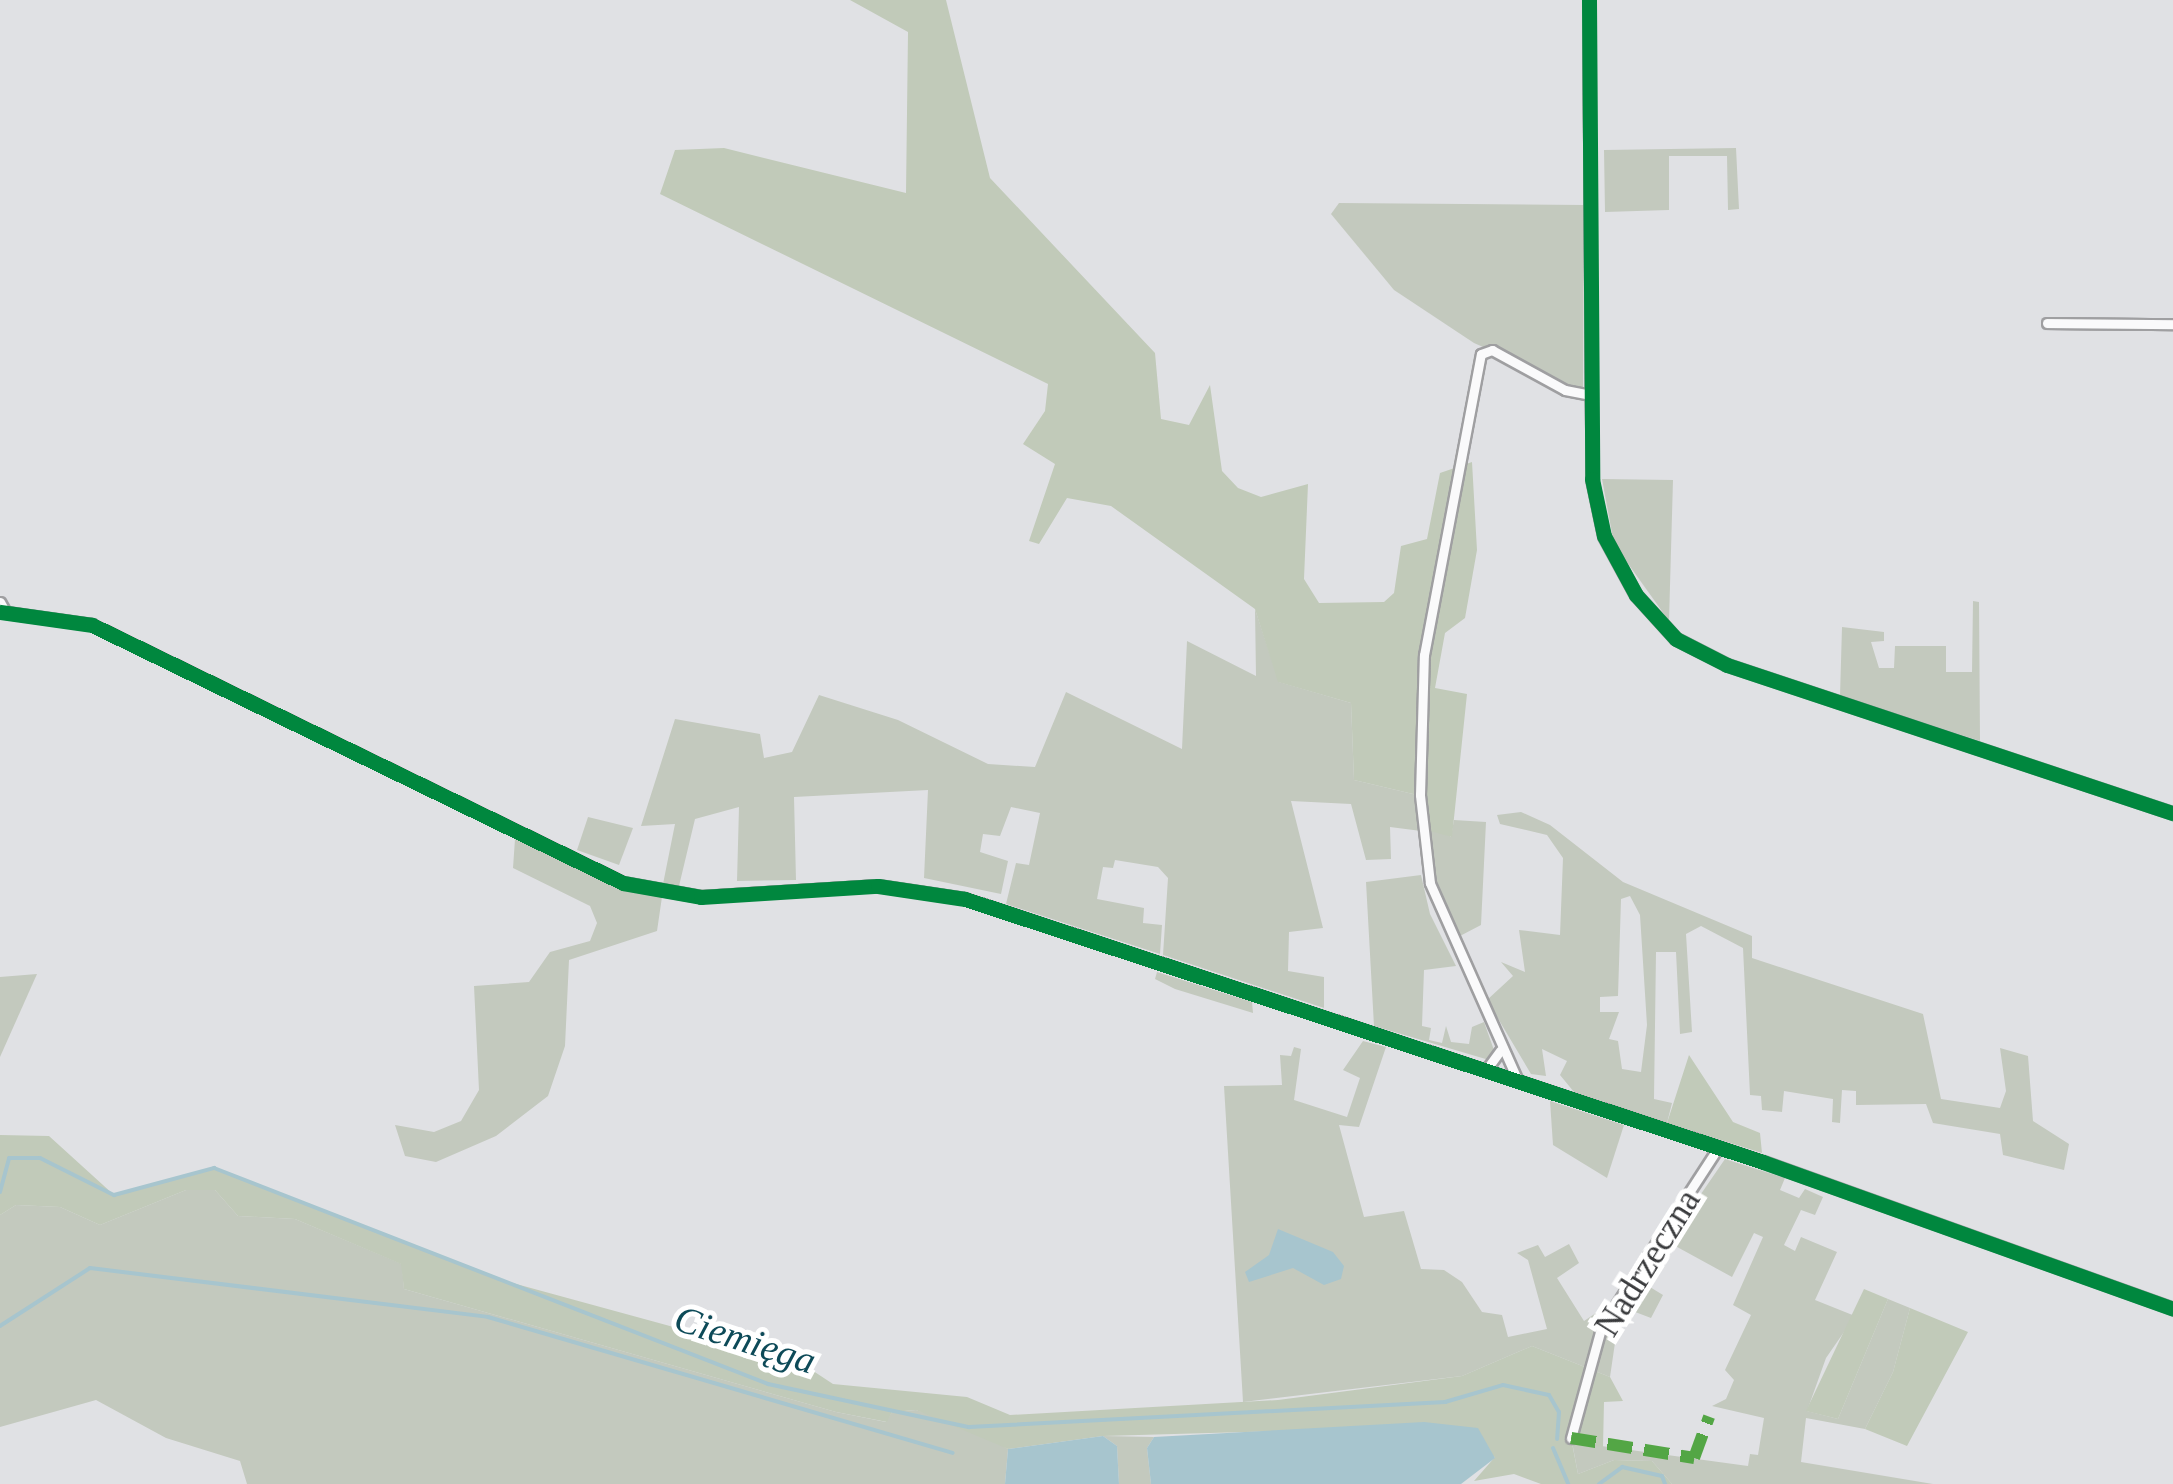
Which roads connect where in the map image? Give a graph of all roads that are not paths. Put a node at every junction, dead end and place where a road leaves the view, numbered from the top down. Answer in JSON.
{"nodes":[{"id":1,"x":1590,"y":0,"type":"edge"},
{"id":2,"x":2047,"y":323,"type":"dead end"},
{"id":3,"x":2173,"y":324,"type":"edge"},
{"id":4,"x":1590,"y":394,"type":"junction"},
{"id":5,"x":2,"y":608,"type":"edge"},
{"id":6,"x":2173,"y":813,"type":"edge"},
{"id":7,"x":1500,"y":1050,"type":"junction"},
{"id":8,"x":1486,"y":1070,"type":"junction"},
{"id":9,"x":1518,"y":1081,"type":"junction"},
{"id":10,"x":1718,"y":1148,"type":"junction"},
{"id":11,"x":2173,"y":1309,"type":"edge"},
{"id":12,"x":1571,"y":1438,"type":"dead end"}],
"edges":[{"from":1,"to":4,"type":"street"},
{"from":2,"to":3,"type":"street"},
{"from":4,"to":6,"type":"street"},
{"from":4,"to":7,"type":"street"},
{"from":5,"to":8,"type":"street"},
{"from":7,"to":8,"type":"street"},
{"from":7,"to":9,"type":"street"},
{"from":8,"to":9,"type":"street"},
{"from":9,"to":10,"type":"street"},
{"from":10,"to":11,"type":"street"},
{"from":10,"to":12,"type":"street","name":"Nadrzeczna"}]}
